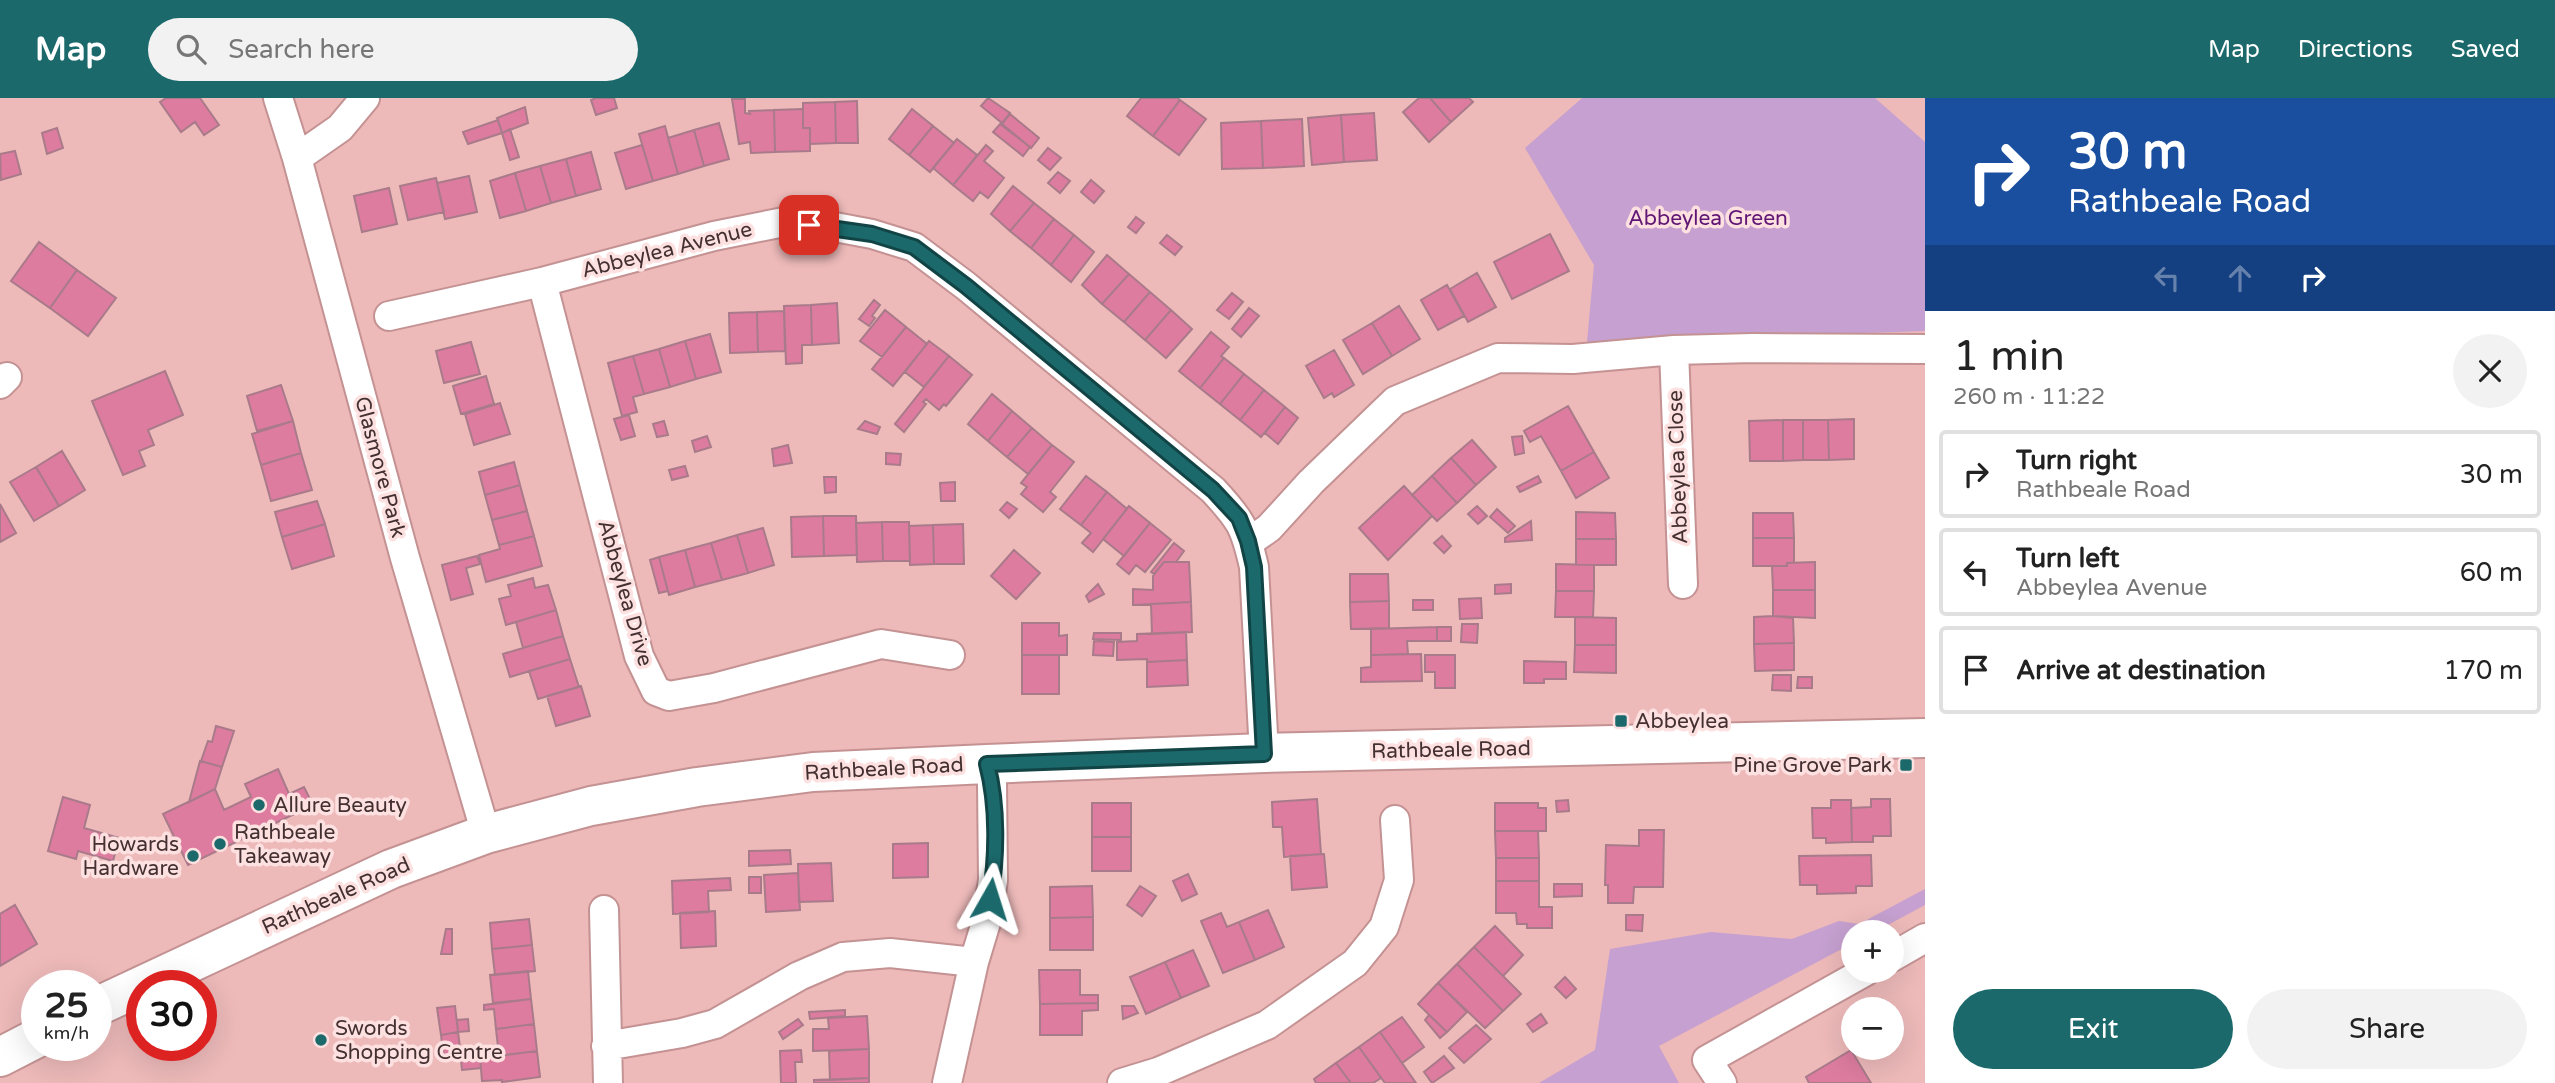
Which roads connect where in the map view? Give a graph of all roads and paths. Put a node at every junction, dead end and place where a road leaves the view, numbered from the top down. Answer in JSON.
{"nodes":[{"id":1,"x":278,"y":98,"type":"edge"},
{"id":2,"x":365,"y":98,"type":"edge"},
{"id":3,"x":297,"y":158,"type":"junction"},
{"id":4,"x":542,"y":282,"type":"junction"},
{"id":5,"x":389,"y":316,"type":"dead end"},
{"id":6,"x":1925,"y":349,"type":"edge"},
{"id":7,"x":1674,"y":350,"type":"junction"},
{"id":8,"x":1248,"y":541,"type":"junction"},
{"id":9,"x":1682,"y":584,"type":"dead end"},
{"id":10,"x":950,"y":655,"type":"dead end"},
{"id":11,"x":1925,"y":738,"type":"edge"},
{"id":12,"x":1264,"y":754,"type":"junction"},
{"id":13,"x":987,"y":764,"type":"junction"},
{"id":14,"x":1395,"y":820,"type":"dead end"},
{"id":15,"x":486,"y":834,"type":"junction"},
{"id":16,"x":604,"y":910,"type":"dead end"},
{"id":17,"x":1925,"y":938,"type":"edge"},
{"id":18,"x":1904,"y":950,"type":"edge"},
{"id":19,"x":974,"y":962,"type":"junction"},
{"id":20,"x":1845,"y":983,"type":"edge"},
{"id":21,"x":112,"y":1000,"type":"edge"},
{"id":22,"x":21,"y":1046,"type":"edge"},
{"id":23,"x":606,"y":1046,"type":"junction"},
{"id":24,"x":0,"y":1057,"type":"edge"},
{"id":25,"x":608,"y":1083,"type":"edge"},
{"id":26,"x":947,"y":1083,"type":"edge"},
{"id":27,"x":1122,"y":1083,"type":"edge"},
{"id":28,"x":1722,"y":1083,"type":"edge"}],
"edges":[{"from":1,"to":3,"type":"street","name":"Glasmore Park"},
{"from":2,"to":3,"type":"street"},
{"from":3,"to":15,"type":"street","name":"Glasmore Park"},
{"from":4,"to":5,"type":"street","name":"Abbeylea Avenue"},
{"from":4,"to":8,"type":"street","name":"Abbeylea Avenue"},
{"from":4,"to":10,"type":"street","name":"Abbeylea Drive"},
{"from":6,"to":7,"type":"street"},
{"from":7,"to":8,"type":"street"},
{"from":7,"to":9,"type":"street","name":"Abbeylea Close"},
{"from":8,"to":12,"type":"street","name":"Abbeylea Avenue"},
{"from":11,"to":12,"type":"main road","name":"Rathbeale Road"},
{"from":12,"to":13,"type":"main road","name":"Rathbeale Road"},
{"from":13,"to":15,"type":"main road","name":"Rathbeale Road"},
{"from":13,"to":19,"type":"street"},
{"from":14,"to":27,"type":"street"},
{"from":15,"to":21,"type":"main road","name":"Rathbeale Road"},
{"from":16,"to":23,"type":"street"},
{"from":17,"to":18,"type":"street"},
{"from":19,"to":23,"type":"street"},
{"from":19,"to":26,"type":"street"},
{"from":20,"to":28,"type":"street"},
{"from":22,"to":24,"type":"main road"},
{"from":23,"to":25,"type":"street"}]}
